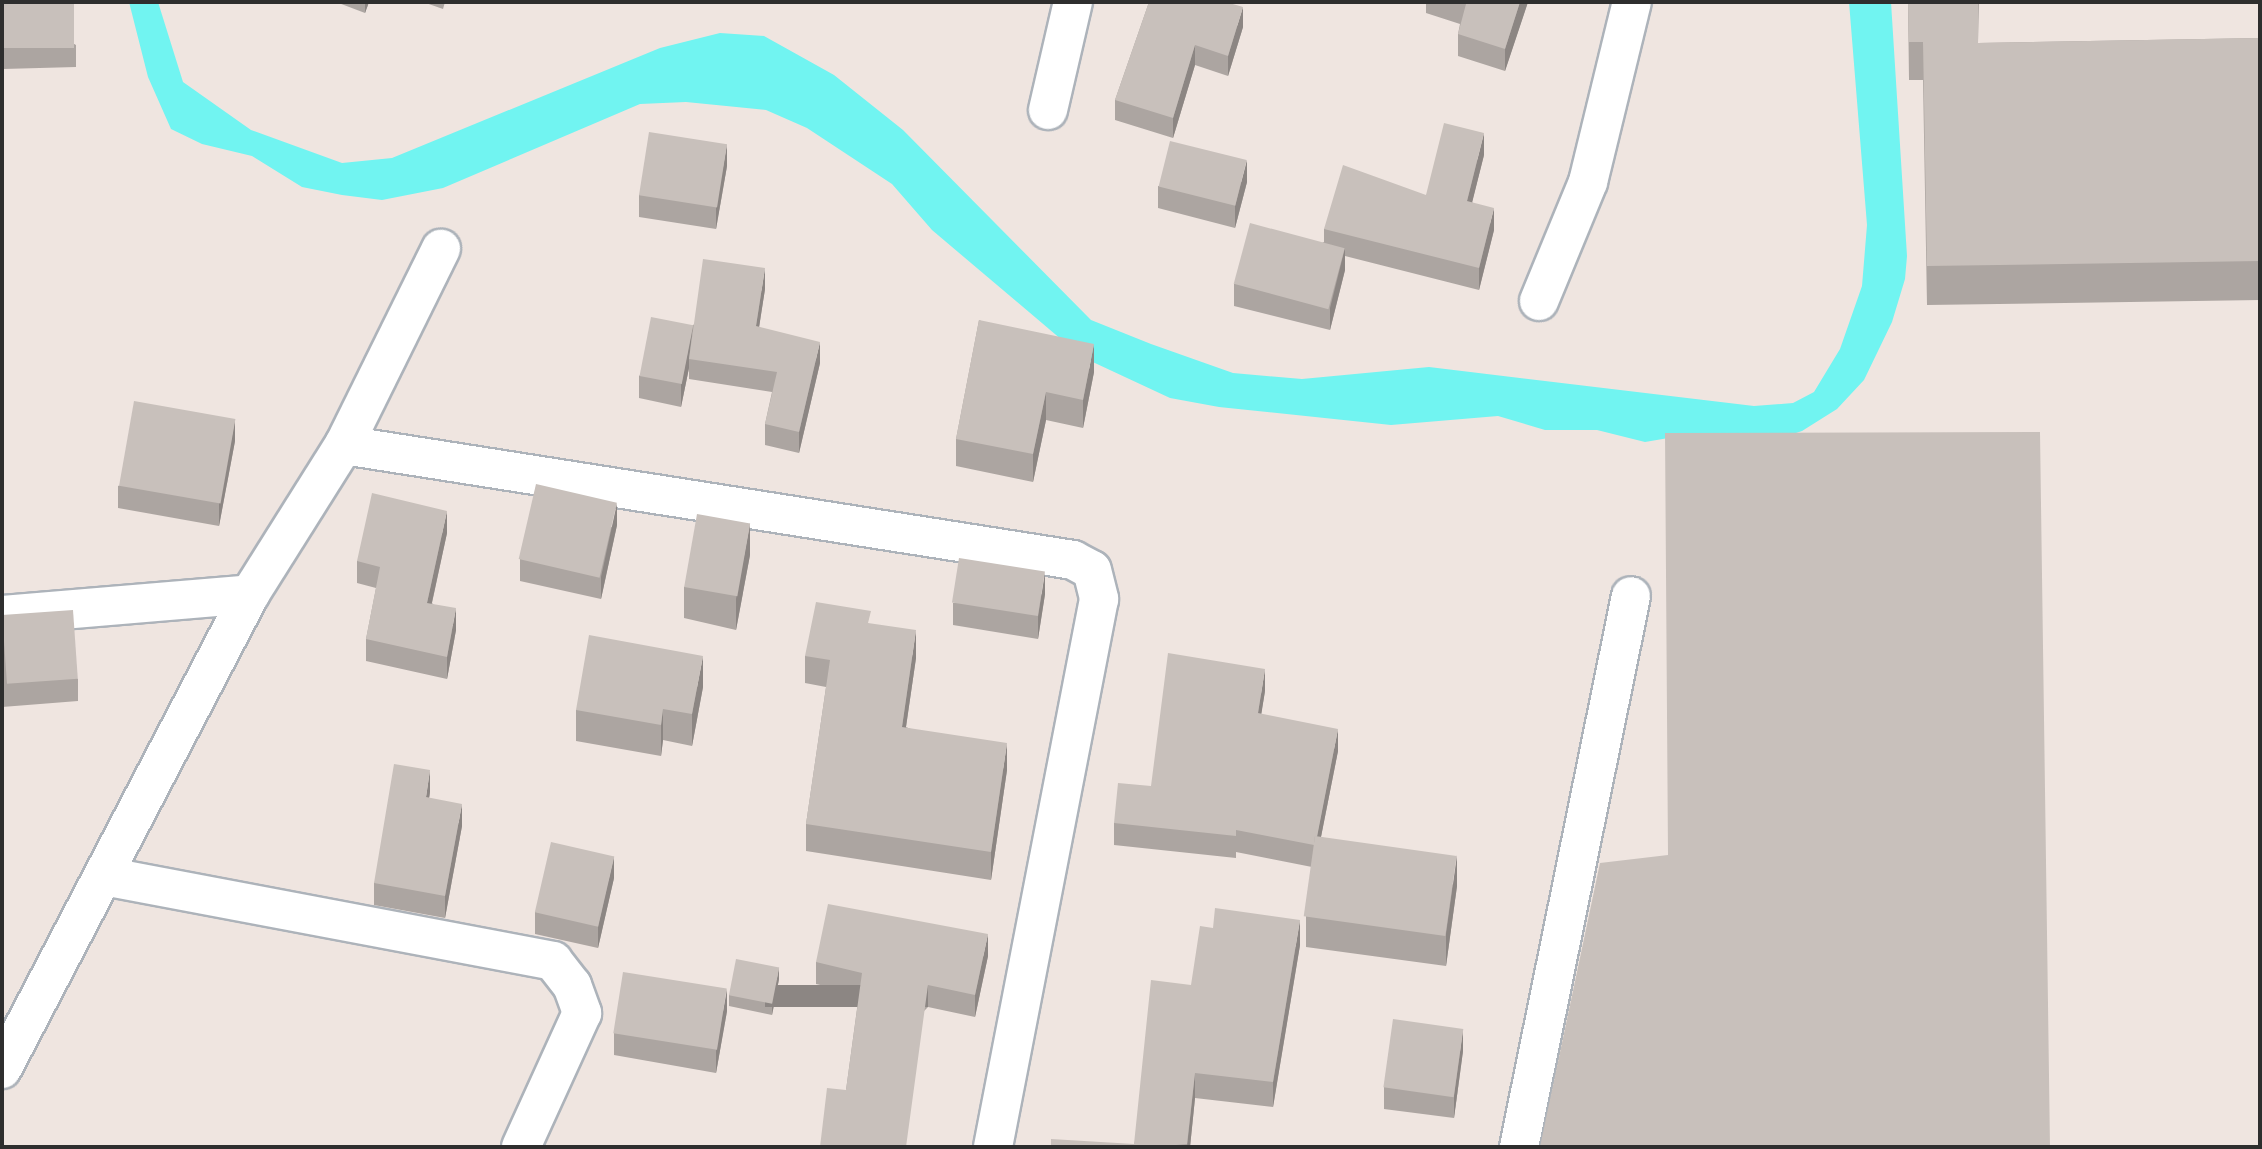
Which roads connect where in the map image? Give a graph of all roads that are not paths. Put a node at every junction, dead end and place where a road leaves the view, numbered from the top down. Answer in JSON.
{"nodes":[{"id":1,"x":1073,"y":2,"type":"edge"},
{"id":2,"x":1632,"y":2,"type":"edge"},
{"id":3,"x":1048,"y":110,"type":"dead end"},
{"id":4,"x":441,"y":249,"type":"dead end"},
{"id":5,"x":1539,"y":301,"type":"dead end"},
{"id":6,"x":344,"y":445,"type":"junction"},
{"id":7,"x":250,"y":594,"type":"junction"},
{"id":8,"x":1631,"y":596,"type":"dead end"},
{"id":9,"x":2,"y":615,"type":"edge"},
{"id":10,"x":104,"y":876,"type":"junction"},
{"id":11,"x":2,"y":1069,"type":"edge"},
{"id":12,"x":521,"y":1147,"type":"edge"},
{"id":13,"x":993,"y":1147,"type":"edge"},
{"id":14,"x":1519,"y":1147,"type":"edge"}],
"edges":[{"from":1,"to":3,"type":"street"},
{"from":2,"to":5,"type":"street"},
{"from":4,"to":6,"type":"street"},
{"from":6,"to":7,"type":"street"},
{"from":6,"to":13,"type":"street"},
{"from":7,"to":9,"type":"street"},
{"from":7,"to":10,"type":"street"},
{"from":8,"to":14,"type":"street"},
{"from":10,"to":11,"type":"street"},
{"from":10,"to":12,"type":"street"}]}
